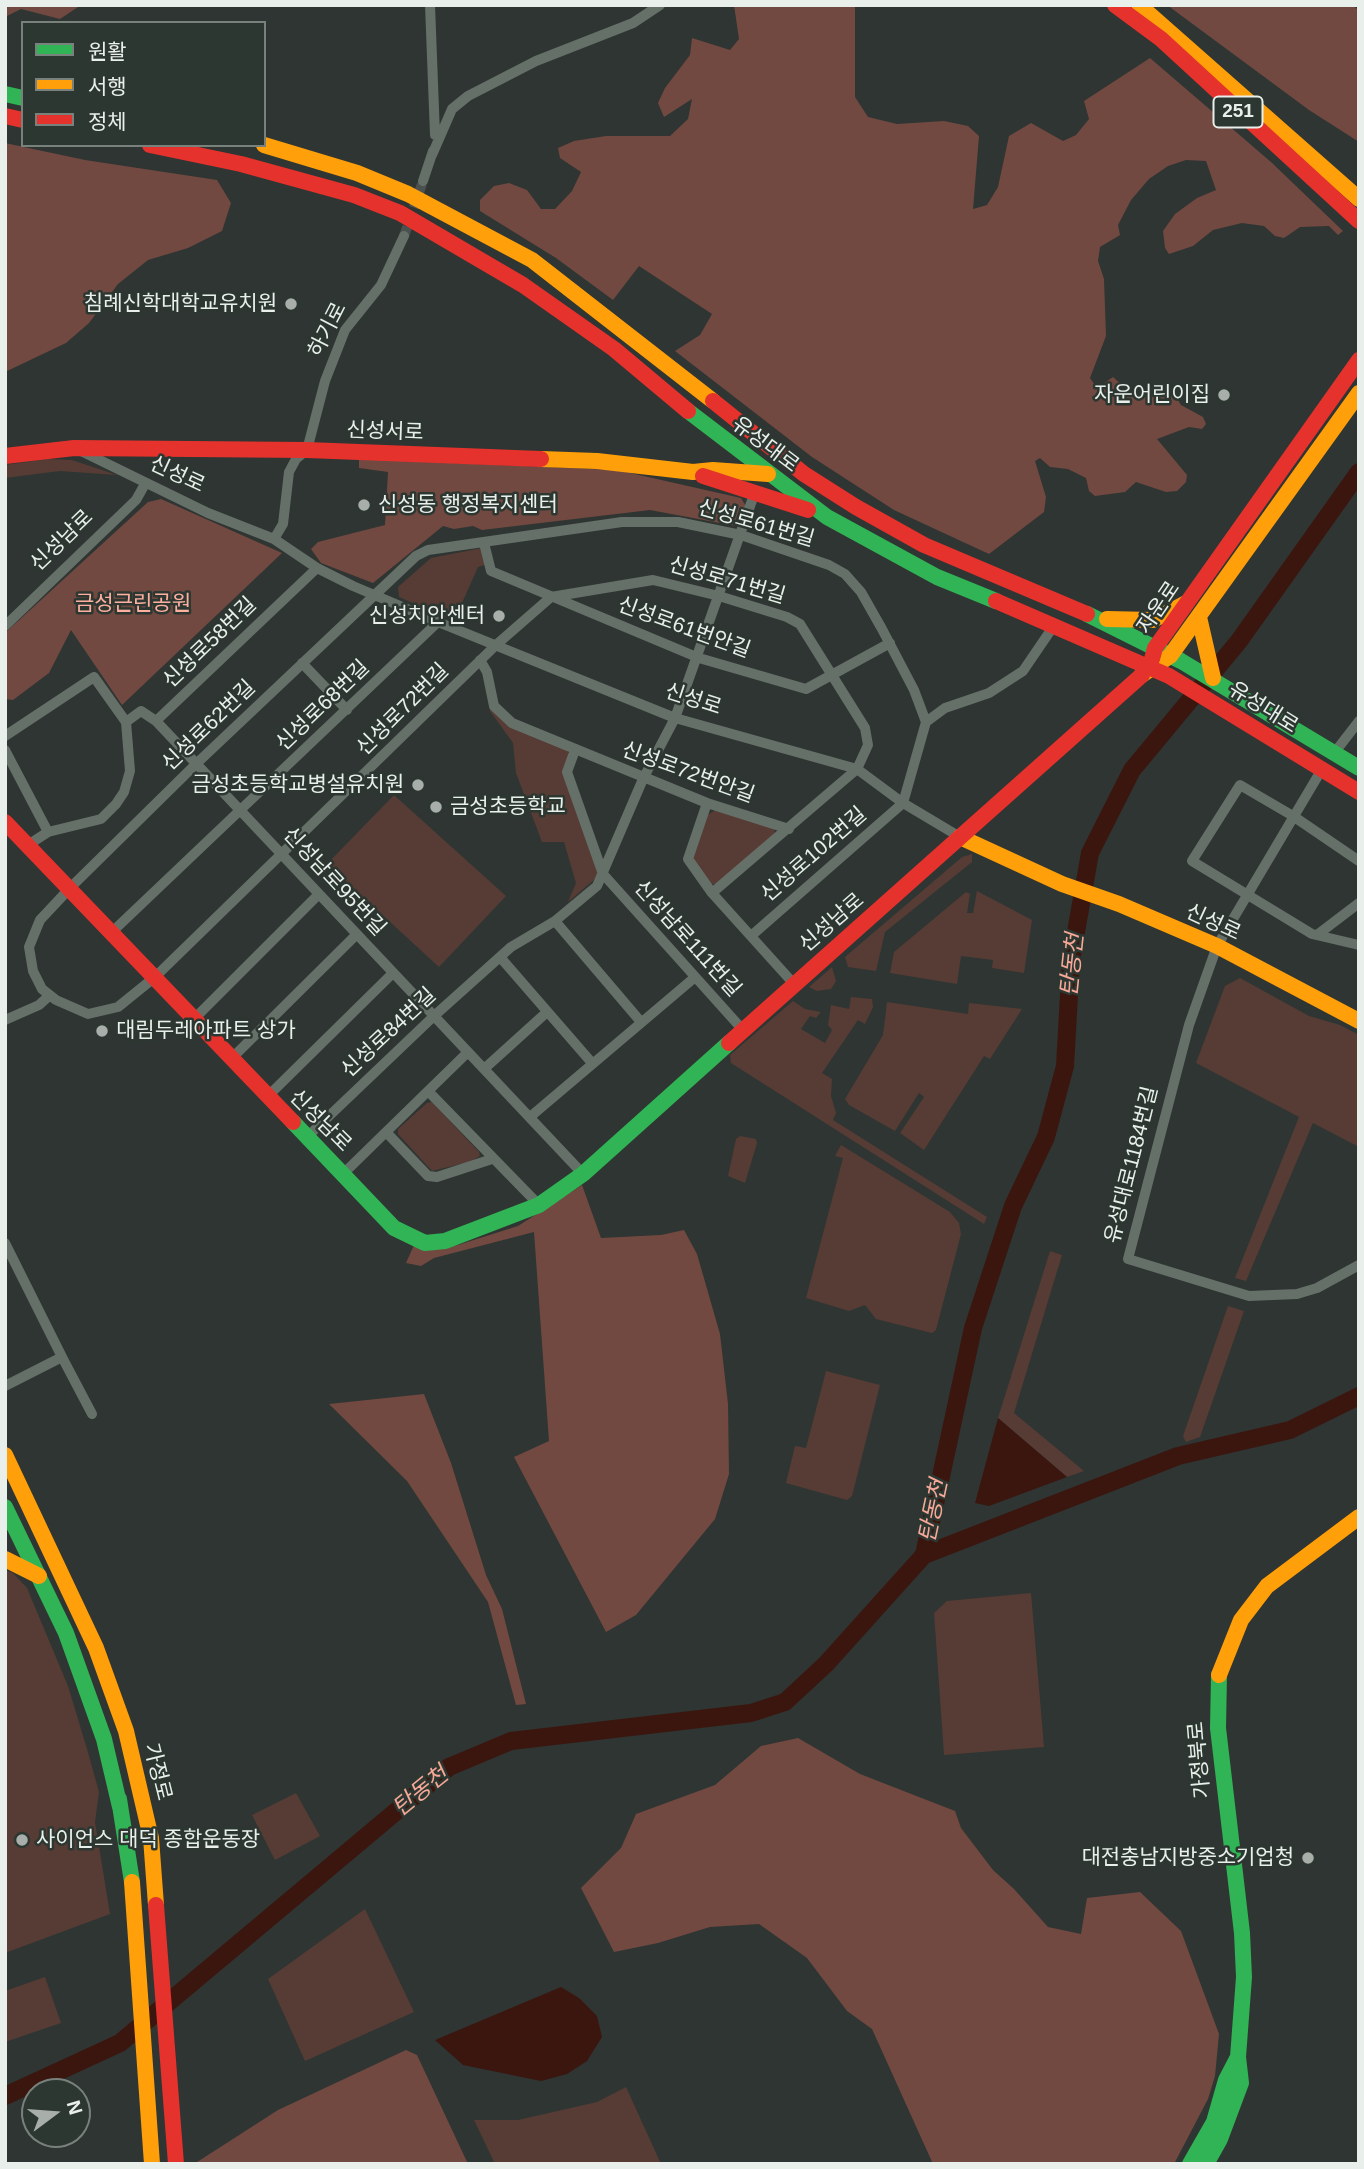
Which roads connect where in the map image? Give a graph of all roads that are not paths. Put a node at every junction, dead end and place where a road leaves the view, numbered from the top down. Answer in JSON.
{"nodes":[{"id":1,"x":430,"y":5,"type":"edge"},
{"id":2,"x":660,"y":5,"type":"edge"},
{"id":3,"x":1115,"y":5,"type":"edge"},
{"id":4,"x":1139,"y":5,"type":"edge"},
{"id":5,"x":266,"y":146,"type":"edge"},
{"id":6,"x":160,"y":147,"type":"edge"},
{"id":7,"x":432,"y":155,"type":"junction"},
{"id":8,"x":423,"y":181,"type":"tunnel mouth"},
{"id":9,"x":1359,"y":199,"type":"edge"},
{"id":10,"x":1359,"y":221,"type":"edge"},
{"id":11,"x":404,"y":236,"type":"tunnel mouth"},
{"id":12,"x":1359,"y":360,"type":"edge"},
{"id":13,"x":1359,"y":393,"type":"edge"},
{"id":14,"x":720,"y":438,"type":"junction"},
{"id":15,"x":74,"y":448,"type":"junction"},
{"id":16,"x":307,"y":450,"type":"junction"},
{"id":17,"x":5,"y":456,"type":"edge"},
{"id":18,"x":712,"y":470,"type":"junction"},
{"id":19,"x":693,"y":472,"type":"junction"},
{"id":20,"x":804,"y":474,"type":"junction"},
{"id":21,"x":772,"y":478,"type":"junction"},
{"id":22,"x":145,"y":484,"type":"junction"},
{"id":23,"x":755,"y":492,"type":"junction"},
{"id":24,"x":827,"y":517,"type":"junction"},
{"id":25,"x":741,"y":535,"type":"junction"},
{"id":26,"x":274,"y":539,"type":"junction"},
{"id":27,"x":484,"y":542,"type":"junction"},
{"id":28,"x":317,"y":568,"type":"junction"},
{"id":29,"x":375,"y":593,"type":"junction"},
{"id":30,"x":719,"y":596,"type":"junction"},
{"id":31,"x":551,"y":597,"type":"junction"},
{"id":32,"x":1188,"y":602,"type":"junction"},
{"id":33,"x":1199,"y":617,"type":"junction"},
{"id":34,"x":1098,"y":618,"type":"junction"},
{"id":35,"x":438,"y":622,"type":"junction"},
{"id":36,"x":1055,"y":624,"type":"junction"},
{"id":37,"x":5,"y":626,"type":"edge"},
{"id":38,"x":890,"y":643,"type":"junction"},
{"id":39,"x":496,"y":645,"type":"junction"},
{"id":40,"x":1169,"y":655,"type":"junction"},
{"id":41,"x":699,"y":658,"type":"junction"},
{"id":42,"x":480,"y":660,"type":"junction"},
{"id":43,"x":302,"y":663,"type":"junction"},
{"id":44,"x":1150,"y":668,"type":"junction"},
{"id":45,"x":831,"y":673,"type":"junction"},
{"id":46,"x":1213,"y":678,"type":"junction"},
{"id":47,"x":347,"y":710,"type":"junction"},
{"id":48,"x":675,"y":718,"type":"junction"},
{"id":49,"x":156,"y":721,"type":"junction"},
{"id":50,"x":1359,"y":721,"type":"edge"},
{"id":51,"x":126,"y":722,"type":"junction"},
{"id":52,"x":926,"y":722,"type":"junction"},
{"id":53,"x":5,"y":736,"type":"edge"},
{"id":54,"x":5,"y":750,"type":"edge"},
{"id":55,"x":575,"y":750,"type":"junction"},
{"id":56,"x":1335,"y":752,"type":"junction"},
{"id":57,"x":196,"y":764,"type":"junction"},
{"id":58,"x":1359,"y":768,"type":"edge"},
{"id":59,"x":857,"y":769,"type":"junction"},
{"id":60,"x":1322,"y":769,"type":"junction"},
{"id":61,"x":643,"y":779,"type":"junction"},
{"id":62,"x":1359,"y":792,"type":"edge"},
{"id":63,"x":707,"y":803,"type":"junction"},
{"id":64,"x":903,"y":803,"type":"junction"},
{"id":65,"x":240,"y":811,"type":"junction"},
{"id":66,"x":1293,"y":816,"type":"junction"},
{"id":67,"x":5,"y":822,"type":"edge"},
{"id":68,"x":789,"y":828,"type":"junction"},
{"id":69,"x":48,"y":832,"type":"junction"},
{"id":70,"x":960,"y":837,"type":"junction"},
{"id":71,"x":28,"y":845,"type":"junction"},
{"id":72,"x":283,"y":856,"type":"junction"},
{"id":73,"x":1359,"y":861,"type":"edge"},
{"id":74,"x":603,"y":874,"type":"junction"},
{"id":75,"x":70,"y":888,"type":"junction"},
{"id":76,"x":712,"y":893,"type":"junction"},
{"id":77,"x":1246,"y":893,"type":"junction"},
{"id":78,"x":319,"y":894,"type":"junction"},
{"id":79,"x":1359,"y":904,"type":"edge"},
{"id":80,"x":555,"y":921,"type":"junction"},
{"id":81,"x":112,"y":932,"type":"junction"},
{"id":82,"x":357,"y":934,"type":"junction"},
{"id":83,"x":1317,"y":935,"type":"junction"},
{"id":84,"x":751,"y":936,"type":"junction"},
{"id":85,"x":1359,"y":945,"type":"edge"},
{"id":86,"x":1217,"y":946,"type":"junction"},
{"id":87,"x":500,"y":957,"type":"junction"},
{"id":88,"x":393,"y":973,"type":"junction"},
{"id":89,"x":155,"y":977,"type":"junction"},
{"id":90,"x":694,"y":978,"type":"junction"},
{"id":91,"x":794,"y":984,"type":"junction"},
{"id":92,"x":50,"y":995,"type":"junction"},
{"id":93,"x":547,"y":1012,"type":"junction"},
{"id":94,"x":434,"y":1016,"type":"junction"},
{"id":95,"x":194,"y":1019,"type":"junction"},
{"id":96,"x":5,"y":1020,"type":"edge"},
{"id":97,"x":1359,"y":1021,"type":"edge"},
{"id":98,"x":641,"y":1022,"type":"junction"},
{"id":99,"x":742,"y":1029,"type":"junction"},
{"id":100,"x":468,"y":1052,"type":"junction"},
{"id":101,"x":231,"y":1059,"type":"junction"},
{"id":102,"x":592,"y":1063,"type":"junction"},
{"id":103,"x":484,"y":1069,"type":"junction"},
{"id":104,"x":428,"y":1091,"type":"junction"},
{"id":105,"x":267,"y":1097,"type":"junction"},
{"id":106,"x":530,"y":1117,"type":"junction"},
{"id":107,"x":386,"y":1132,"type":"junction"},
{"id":108,"x":306,"y":1138,"type":"junction"},
{"id":109,"x":492,"y":1159,"type":"junction"},
{"id":110,"x":344,"y":1174,"type":"junction"},
{"id":111,"x":583,"y":1174,"type":"junction"},
{"id":112,"x":539,"y":1205,"type":"junction"},
{"id":113,"x":5,"y":1243,"type":"edge"},
{"id":114,"x":16,"y":1265,"type":"junction"},
{"id":115,"x":1359,"y":1265,"type":"edge"},
{"id":116,"x":5,"y":1271,"type":"edge"},
{"id":117,"x":62,"y":1357,"type":"junction"},
{"id":118,"x":5,"y":1386,"type":"edge"},
{"id":119,"x":92,"y":1414,"type":"dead end"},
{"id":120,"x":5,"y":1455,"type":"edge"},
{"id":121,"x":5,"y":1507,"type":"edge"},
{"id":122,"x":36,"y":1517,"type":"junction"},
{"id":123,"x":1359,"y":1517,"type":"edge"},
{"id":124,"x":10,"y":1530,"type":"edge"},
{"id":125,"x":5,"y":1559,"type":"edge"},
{"id":126,"x":39,"y":1576,"type":"junction"},
{"id":127,"x":1238,"y":2057,"type":"junction"},
{"id":128,"x":152,"y":2164,"type":"edge"},
{"id":129,"x":176,"y":2164,"type":"edge"},
{"id":130,"x":1190,"y":2164,"type":"edge"},
{"id":131,"x":1206,"y":2164,"type":"edge"}],
"edges":[{"from":1,"to":7,"type":"street"},
{"from":2,"to":7,"type":"street"},
{"from":3,"to":10,"type":"main road","number":"251"},
{"from":4,"to":9,"type":"main road","number":"251"},
{"from":5,"to":20,"type":"main road","name":"유성대로"},
{"from":6,"to":14,"type":"main road","name":"유성대로"},
{"from":7,"to":8,"type":"street"},
{"from":11,"to":16,"type":"street","name":"하기로"},
{"from":12,"to":32,"type":"main road","name":"자운로"},
{"from":13,"to":33,"type":"main road","name":"자운로"},
{"from":14,"to":18,"type":"main road"},
{"from":14,"to":21,"type":"main road","name":"유성대로"},
{"from":15,"to":16,"type":"main road","name":"신성서로"},
{"from":15,"to":17,"type":"main road"},
{"from":15,"to":22,"type":"street","name":"신성로"},
{"from":16,"to":19,"type":"main road","name":"신성서로"},
{"from":16,"to":26,"type":"street","name":"하기로"},
{"from":18,"to":19,"type":"main road"},
{"from":18,"to":21,"type":"main road"},
{"from":19,"to":23,"type":"main road"},
{"from":20,"to":21,"type":"main road"},
{"from":20,"to":34,"type":"main road","name":"유성대로"},
{"from":21,"to":23,"type":"main road"},
{"from":21,"to":24,"type":"main road","name":"유성대로"},
{"from":22,"to":26,"type":"street","name":"신성로"},
{"from":22,"to":37,"type":"street","name":"신성남로"},
{"from":23,"to":24,"type":"main road"},
{"from":23,"to":25,"type":"street","name":"신성로84번길"},
{"from":24,"to":36,"type":"main road","name":"유성대로"},
{"from":25,"to":27,"type":"street","name":"신성로61번길"},
{"from":25,"to":30,"type":"street","name":"신성로84번길"},
{"from":25,"to":38,"type":"street","name":"신성로61번길"},
{"from":26,"to":28,"type":"street","name":"신성로"},
{"from":27,"to":29,"type":"street","name":"신성로61번길"},
{"from":27,"to":31,"type":"street","name":"신성로61번안길"},
{"from":28,"to":29,"type":"street","name":"신성로"},
{"from":28,"to":49,"type":"street","name":"신성로58번길"},
{"from":29,"to":35,"type":"street","name":"신성로"},
{"from":29,"to":43,"type":"street","name":"신성로62번길"},
{"from":30,"to":31,"type":"street","name":"신성로71번길"},
{"from":30,"to":41,"type":"street","name":"신성로84번길"},
{"from":30,"to":45,"type":"street","name":"신성로71번길"},
{"from":31,"to":39,"type":"street"},
{"from":31,"to":41,"type":"street","name":"신성로61번안길"},
{"from":32,"to":34,"type":"main road"},
{"from":32,"to":40,"type":"main road","name":"자운로"},
{"from":33,"to":40,"type":"main road","name":"자운로"},
{"from":33,"to":46,"type":"main road"},
{"from":34,"to":40,"type":"main road","name":"유성대로"},
{"from":35,"to":39,"type":"street","name":"신성로"},
{"from":35,"to":47,"type":"street","name":"신성로68번길"},
{"from":36,"to":44,"type":"main road","name":"유성대로"},
{"from":36,"to":52,"type":"street"},
{"from":38,"to":45,"type":"street","name":"신성로61번안길"},
{"from":38,"to":52,"type":"street","name":"신성로61번길"},
{"from":39,"to":42,"type":"street","name":"신성로72번길"},
{"from":39,"to":48,"type":"street","name":"신성로"},
{"from":40,"to":44,"type":"main road","name":"자운로"},
{"from":40,"to":46,"type":"main road","name":"유성대로"},
{"from":41,"to":45,"type":"street","name":"신성로61번안길"},
{"from":41,"to":48,"type":"street","name":"신성로84번길"},
{"from":42,"to":55,"type":"street","name":"신성로72번안길"},
{"from":42,"to":72,"type":"street","name":"신성로72번길"},
{"from":43,"to":47,"type":"street"},
{"from":43,"to":57,"type":"street","name":"신성로62번길"},
{"from":44,"to":60,"type":"main road","name":"유성대로"},
{"from":44,"to":70,"type":"main road","name":"신성남로"},
{"from":45,"to":59,"type":"street","name":"신성로71번길"},
{"from":46,"to":56,"type":"main road","name":"유성대로"},
{"from":47,"to":65,"type":"street","name":"신성로68번길"},
{"from":48,"to":59,"type":"street","name":"신성로"},
{"from":48,"to":61,"type":"street","name":"신성로84번길"},
{"from":49,"to":51,"type":"street"},
{"from":49,"to":57,"type":"street","name":"신성남로95번길"},
{"from":50,"to":56,"type":"street"},
{"from":51,"to":53,"type":"street"},
{"from":51,"to":69,"type":"street"},
{"from":52,"to":64,"type":"street"},
{"from":54,"to":69,"type":"street"},
{"from":55,"to":61,"type":"street","name":"신성로72번안길"},
{"from":55,"to":74,"type":"street"},
{"from":56,"to":58,"type":"main road","name":"유성대로"},
{"from":57,"to":65,"type":"street","name":"신성남로95번길"},
{"from":57,"to":75,"type":"street","name":"신성로62번길"},
{"from":59,"to":64,"type":"street","name":"신성로"},
{"from":59,"to":68,"type":"street"},
{"from":60,"to":62,"type":"main road","name":"유성대로"},
{"from":60,"to":66,"type":"street","name":"유성대로1184번길"},
{"from":61,"to":63,"type":"street","name":"신성로72번안길"},
{"from":61,"to":74,"type":"street","name":"신성로84번길"},
{"from":63,"to":68,"type":"street","name":"신성로72번안길"},
{"from":63,"to":76,"type":"street"},
{"from":64,"to":70,"type":"street","name":"신성로"},
{"from":64,"to":84,"type":"street","name":"신성로102번길"},
{"from":65,"to":72,"type":"street","name":"신성남로95번길"},
{"from":65,"to":81,"type":"street","name":"신성로68번길"},
{"from":66,"to":73,"type":"street"},
{"from":66,"to":77,"type":"street","name":"유성대로1184번길"},
{"from":66,"to":77,"type":"street"},
{"from":67,"to":71,"type":"main road"},
{"from":68,"to":76,"type":"street"},
{"from":69,"to":71,"type":"street"},
{"from":70,"to":86,"type":"main road","name":"신성로"},
{"from":70,"to":91,"type":"main road","name":"신성남로"},
{"from":71,"to":75,"type":"main road"},
{"from":72,"to":78,"type":"street","name":"신성남로95번길"},
{"from":72,"to":89,"type":"street","name":"신성로72번길"},
{"from":74,"to":80,"type":"street","name":"신성로84번길"},
{"from":74,"to":90,"type":"street","name":"신성남로111번길"},
{"from":75,"to":81,"type":"main road","name":"신성남로"},
{"from":75,"to":92,"type":"street"},
{"from":76,"to":84,"type":"street"},
{"from":77,"to":83,"type":"street"},
{"from":77,"to":86,"type":"street","name":"유성대로1184번길"},
{"from":78,"to":82,"type":"street","name":"신성남로95번길"},
{"from":78,"to":95,"type":"street"},
{"from":79,"to":83,"type":"street"},
{"from":80,"to":87,"type":"street","name":"신성로84번길"},
{"from":80,"to":98,"type":"street"},
{"from":81,"to":89,"type":"main road","name":"신성남로"},
{"from":82,"to":88,"type":"street","name":"신성남로95번길"},
{"from":82,"to":101,"type":"street"},
{"from":83,"to":85,"type":"street"},
{"from":84,"to":91,"type":"street"},
{"from":86,"to":97,"type":"main road","name":"신성로"},
{"from":86,"to":115,"type":"street","name":"유성대로1184번길"},
{"from":87,"to":93,"type":"street"},
{"from":87,"to":94,"type":"street","name":"신성로84번길"},
{"from":88,"to":94,"type":"street","name":"신성남로95번길"},
{"from":88,"to":105,"type":"street","name":"신성남로"},
{"from":89,"to":92,"type":"street"},
{"from":89,"to":95,"type":"main road","name":"신성남로"},
{"from":90,"to":98,"type":"street"},
{"from":90,"to":99,"type":"street","name":"신성남로111번길"},
{"from":91,"to":99,"type":"main road","name":"신성남로"},
{"from":92,"to":96,"type":"street"},
{"from":93,"to":102,"type":"street"},
{"from":93,"to":103,"type":"street"},
{"from":94,"to":100,"type":"street","name":"신성남로95번길"},
{"from":94,"to":108,"type":"street","name":"신성로84번길"},
{"from":95,"to":101,"type":"main road","name":"신성남로"},
{"from":98,"to":102,"type":"street"},
{"from":99,"to":111,"type":"main road","name":"신성남로"},
{"from":100,"to":103,"type":"street","name":"신성남로95번길"},
{"from":100,"to":104,"type":"street","name":"신성남로"},
{"from":101,"to":105,"type":"main road","name":"신성남로"},
{"from":102,"to":106,"type":"street"},
{"from":103,"to":106,"type":"street","name":"신성남로95번길"},
{"from":104,"to":107,"type":"street","name":"신성남로"},
{"from":104,"to":109,"type":"street"},
{"from":105,"to":108,"type":"main road","name":"신성남로"},
{"from":106,"to":111,"type":"street","name":"신성남로95번길"},
{"from":107,"to":109,"type":"street","name":"신성남로"},
{"from":107,"to":110,"type":"street","name":"신성남로"},
{"from":108,"to":110,"type":"main road","name":"신성남로"},
{"from":109,"to":112,"type":"street"},
{"from":110,"to":112,"type":"main road","name":"신성남로"},
{"from":111,"to":112,"type":"main road","name":"신성남로"},
{"from":113,"to":114,"type":"street"},
{"from":114,"to":116,"type":"street"},
{"from":114,"to":117,"type":"street"},
{"from":117,"to":118,"type":"street"},
{"from":117,"to":119,"type":"street"},
{"from":120,"to":122,"type":"main road","name":"가정로"},
{"from":121,"to":124,"type":"main road","name":"가정로"},
{"from":122,"to":124,"type":"main road"},
{"from":122,"to":129,"type":"main road","name":"가정로"},
{"from":123,"to":127,"type":"main road","name":"가정북로"},
{"from":124,"to":126,"type":"main road","name":"가정로"},
{"from":125,"to":126,"type":"main road"},
{"from":126,"to":128,"type":"main road","name":"가정로"},
{"from":127,"to":130,"type":"main road","name":"가정북로"},
{"from":127,"to":131,"type":"main road","name":"가정북로"}]}
